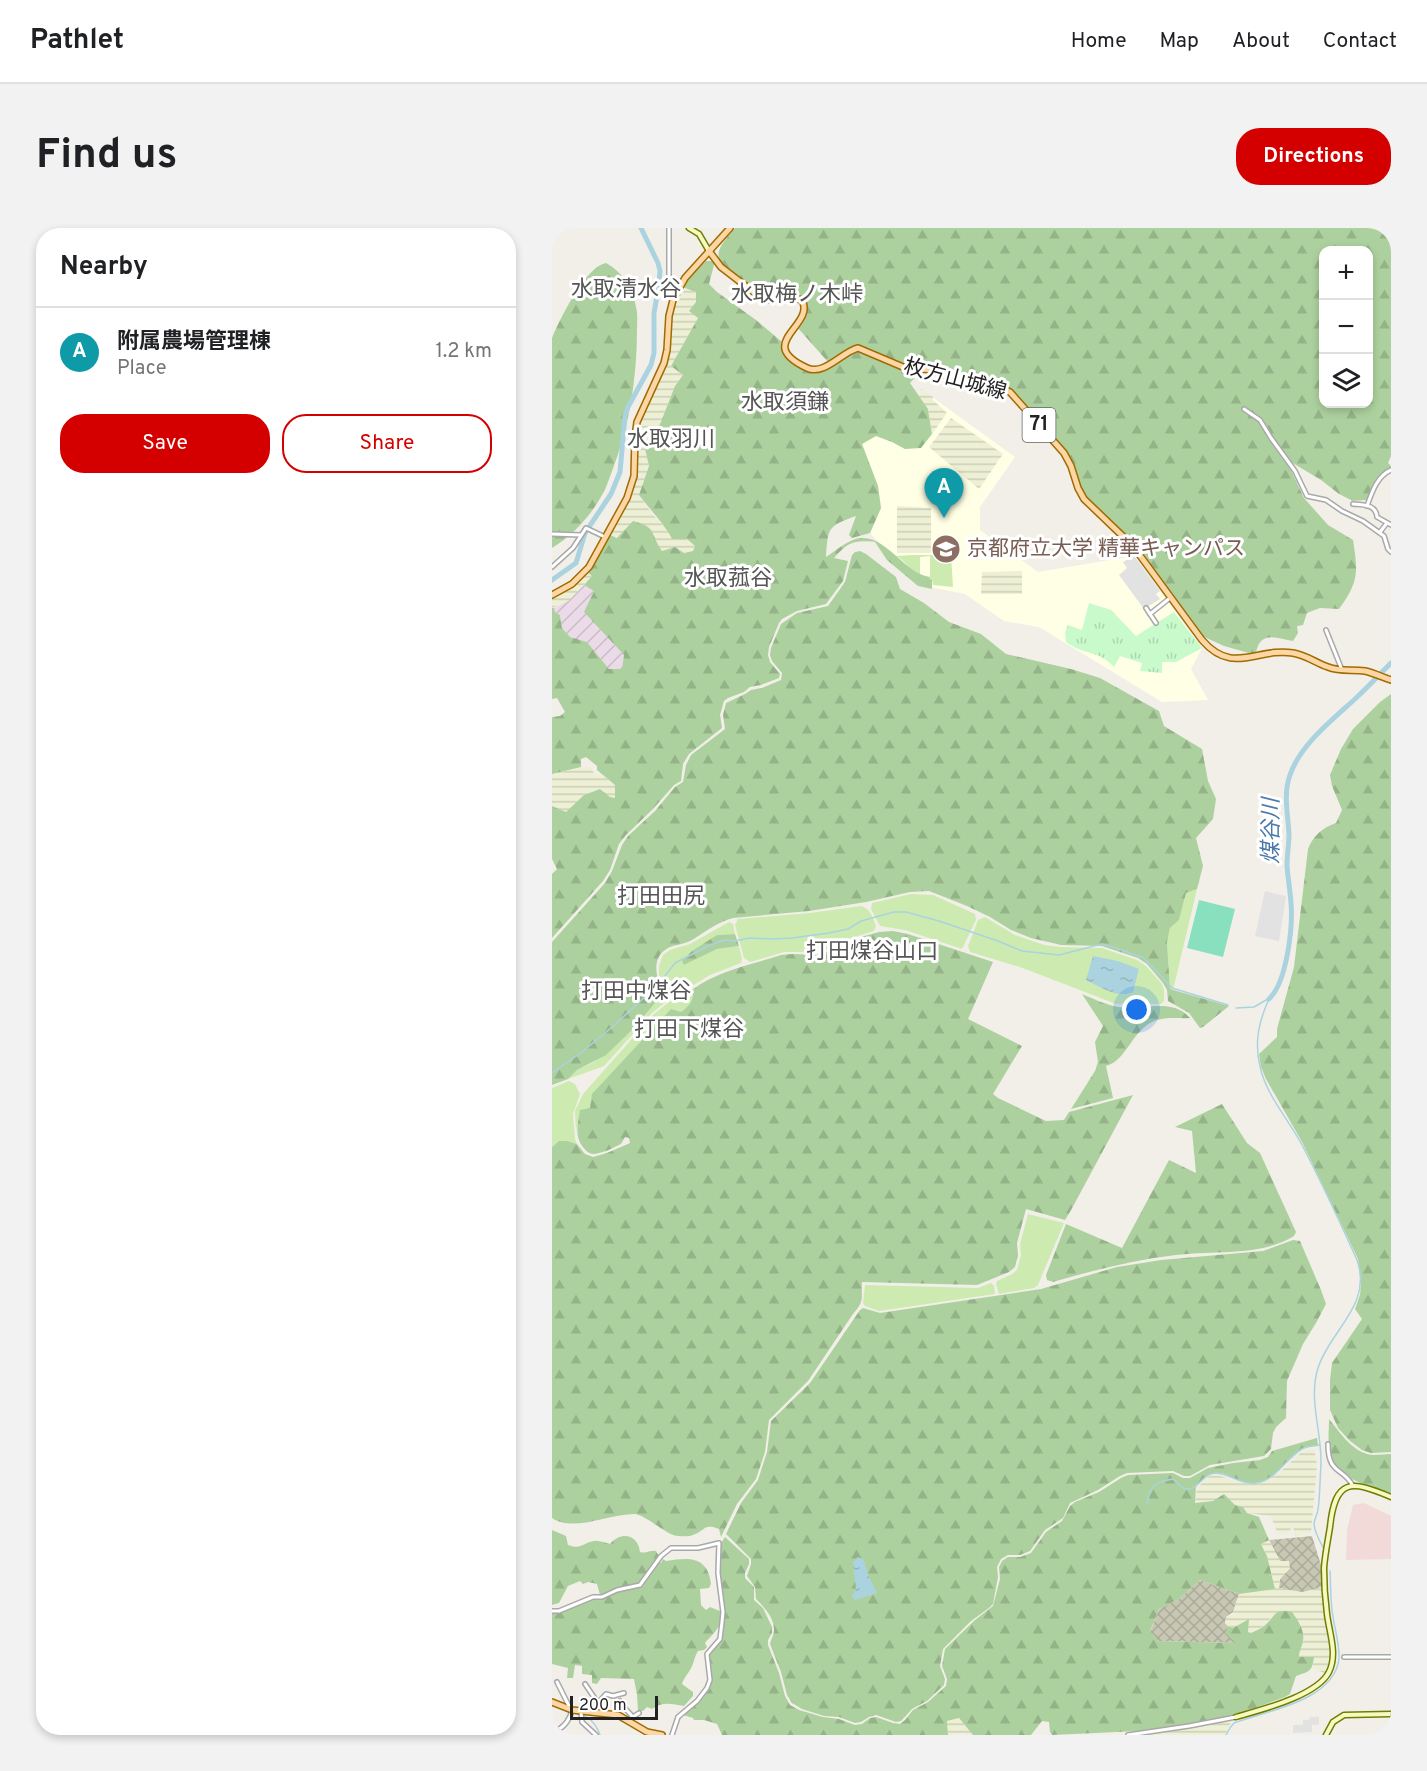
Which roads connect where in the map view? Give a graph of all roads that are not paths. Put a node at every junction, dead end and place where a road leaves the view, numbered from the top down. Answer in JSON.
{"nodes":[{"id":1,"x":556,"y":228,"type":"edge"},
{"id":2,"x":669,"y":228,"type":"edge"},
{"id":3,"x":688,"y":228,"type":"edge"},
{"id":4,"x":730,"y":228,"type":"edge"},
{"id":5,"x":552,"y":238,"type":"edge"},
{"id":6,"x":709,"y":250,"type":"junction"},
{"id":7,"x":677,"y":290,"type":"junction"},
{"id":8,"x":1244,"y":409,"type":"dead end"},
{"id":9,"x":1391,"y":470,"type":"edge"},
{"id":10,"x":1353,"y":504,"type":"dead end"},
{"id":11,"x":1367,"y":506,"type":"junction"},
{"id":12,"x":1389,"y":524,"type":"edge"},
{"id":13,"x":1380,"y":532,"type":"junction"},
{"id":14,"x":552,"y":534,"type":"edge"},
{"id":15,"x":581,"y":535,"type":"junction"},
{"id":16,"x":606,"y":537,"type":"junction"},
{"id":17,"x":1391,"y":539,"type":"edge"},
{"id":18,"x":1387,"y":542,"type":"junction"},
{"id":19,"x":1391,"y":552,"type":"edge"},
{"id":20,"x":552,"y":567,"type":"edge"},
{"id":21,"x":552,"y":595,"type":"edge"},
{"id":22,"x":1170,"y":598,"type":"junction"},
{"id":23,"x":1146,"y":608,"type":"dead end"},
{"id":24,"x":1150,"y":614,"type":"junction"},
{"id":25,"x":1156,"y":623,"type":"dead end"},
{"id":26,"x":1326,"y":630,"type":"dead end"},
{"id":27,"x":1342,"y":670,"type":"junction"},
{"id":28,"x":1388,"y":679,"type":"edge"},
{"id":29,"x":1328,"y":1444,"type":"dead end"},
{"id":30,"x":1353,"y":1486,"type":"junction"},
{"id":31,"x":1391,"y":1497,"type":"edge"},
{"id":32,"x":552,"y":1611,"type":"edge"},
{"id":33,"x":1344,"y":1657,"type":"dead end"},
{"id":34,"x":1391,"y":1657,"type":"edge"},
{"id":35,"x":557,"y":1682,"type":"dead end"},
{"id":36,"x":585,"y":1684,"type":"dead end"},
{"id":37,"x":624,"y":1693,"type":"dead end"},
{"id":38,"x":620,"y":1701,"type":"dead end"},
{"id":39,"x":552,"y":1702,"type":"edge"},
{"id":40,"x":598,"y":1703,"type":"junction"},
{"id":41,"x":571,"y":1710,"type":"junction"},
{"id":42,"x":581,"y":1712,"type":"junction"},
{"id":43,"x":596,"y":1713,"type":"junction"},
{"id":44,"x":639,"y":1713,"type":"dead end"},
{"id":45,"x":1391,"y":1714,"type":"edge"},
{"id":46,"x":1236,"y":1717,"type":"joint"},
{"id":47,"x":630,"y":1718,"type":"junction"},
{"id":48,"x":552,"y":1733,"type":"edge"},
{"id":49,"x":596,"y":1735,"type":"edge"},
{"id":50,"x":662,"y":1735,"type":"edge"},
{"id":51,"x":672,"y":1735,"type":"edge"},
{"id":52,"x":1128,"y":1735,"type":"edge"},
{"id":53,"x":1326,"y":1735,"type":"edge"}],
"edges":[{"from":1,"to":5,"type":"street"},
{"from":2,"to":7,"type":"street"},
{"from":3,"to":6,"type":"street"},
{"from":4,"to":6,"type":"main road"},
{"from":6,"to":7,"type":"main road"},
{"from":6,"to":22,"type":"main road","name":"枚方山城線","number":"71"},
{"from":7,"to":16,"type":"main road"},
{"from":8,"to":13,"type":"street"},
{"from":9,"to":11,"type":"street"},
{"from":10,"to":11,"type":"street"},
{"from":11,"to":12,"type":"street"},
{"from":12,"to":13,"type":"street"},
{"from":13,"to":18,"type":"street"},
{"from":14,"to":15,"type":"street"},
{"from":15,"to":16,"type":"street"},
{"from":15,"to":20,"type":"street"},
{"from":16,"to":21,"type":"main road"},
{"from":17,"to":18,"type":"street"},
{"from":18,"to":19,"type":"street"},
{"from":22,"to":24,"type":"street"},
{"from":22,"to":27,"type":"main road","name":"枚方山城線","number":"71"},
{"from":23,"to":24,"type":"street"},
{"from":24,"to":25,"type":"street"},
{"from":26,"to":27,"type":"street"},
{"from":27,"to":28,"type":"main road","name":"枚方山城線","number":"71"},
{"from":29,"to":30,"type":"street"},
{"from":30,"to":31,"type":"street"},
{"from":30,"to":46,"type":"street"},
{"from":32,"to":51,"type":"street"},
{"from":33,"to":34,"type":"street"},
{"from":35,"to":41,"type":"street"},
{"from":36,"to":40,"type":"street"},
{"from":37,"to":40,"type":"street"},
{"from":38,"to":47,"type":"street"},
{"from":39,"to":41,"type":"main road"},
{"from":40,"to":43,"type":"street"},
{"from":41,"to":42,"type":"main road"},
{"from":41,"to":48,"type":"street"},
{"from":42,"to":43,"type":"main road"},
{"from":42,"to":49,"type":"street"},
{"from":43,"to":47,"type":"main road"},
{"from":44,"to":47,"type":"street"},
{"from":45,"to":53,"type":"street"},
{"from":46,"to":52,"type":"street"},
{"from":47,"to":50,"type":"main road"}]}
